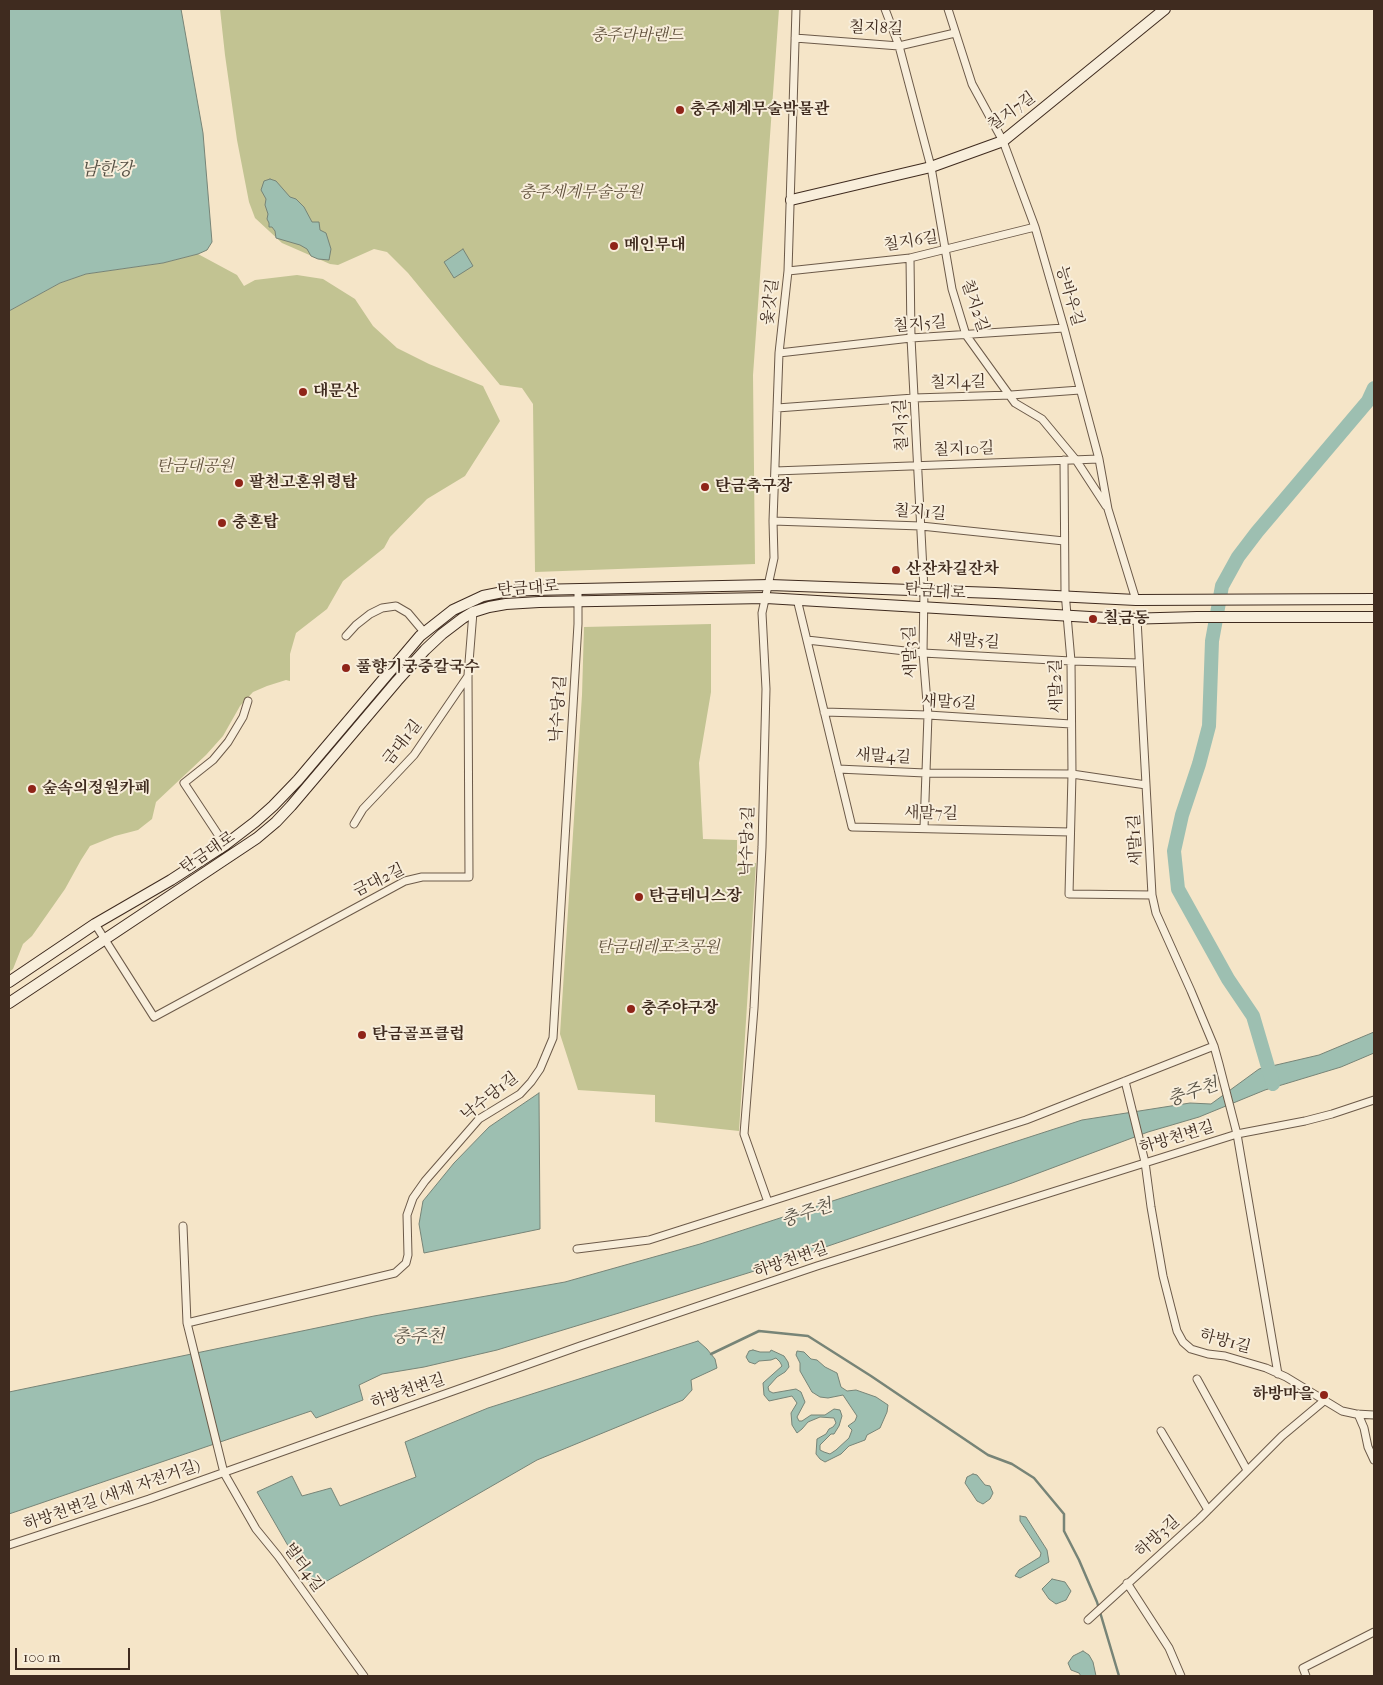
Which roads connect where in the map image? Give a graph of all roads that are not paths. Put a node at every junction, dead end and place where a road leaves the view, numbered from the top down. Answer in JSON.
{"nodes":[{"id":1,"x":796,"y":9,"type":"edge"},
{"id":2,"x":886,"y":9,"type":"edge"},
{"id":3,"x":948,"y":9,"type":"edge"},
{"id":4,"x":1165,"y":9,"type":"edge"},
{"id":5,"x":955,"y":34,"type":"junction"},
{"id":6,"x":795,"y":38,"type":"junction"},
{"id":7,"x":900,"y":46,"type":"junction"},
{"id":8,"x":1003,"y":141,"type":"junction"},
{"id":9,"x":931,"y":166,"type":"junction"},
{"id":10,"x":791,"y":200,"type":"junction"},
{"id":11,"x":1035,"y":227,"type":"junction"},
{"id":12,"x":945,"y":251,"type":"junction"},
{"id":13,"x":910,"y":258,"type":"junction"},
{"id":14,"x":788,"y":271,"type":"junction"},
{"id":15,"x":1064,"y":328,"type":"junction"},
{"id":16,"x":966,"y":335,"type":"junction"},
{"id":17,"x":911,"y":338,"type":"junction"},
{"id":18,"x":779,"y":353,"type":"junction"},
{"id":19,"x":1080,"y":390,"type":"junction"},
{"id":20,"x":1011,"y":395,"type":"junction"},
{"id":21,"x":914,"y":398,"type":"junction"},
{"id":22,"x":777,"y":408,"type":"junction"},
{"id":23,"x":1099,"y":459,"type":"junction"},
{"id":24,"x":1064,"y":460,"type":"junction"},
{"id":25,"x":1076,"y":460,"type":"junction"},
{"id":26,"x":918,"y":465,"type":"junction"},
{"id":27,"x":775,"y":471,"type":"junction"},
{"id":28,"x":1108,"y":509,"type":"junction"},
{"id":29,"x":773,"y":521,"type":"junction"},
{"id":30,"x":921,"y":526,"type":"junction"},
{"id":31,"x":1064,"y":541,"type":"junction"},
{"id":32,"x":770,"y":585,"type":"junction"},
{"id":33,"x":578,"y":589,"type":"junction"},
{"id":34,"x":924,"y":590,"type":"junction"},
{"id":35,"x":1065,"y":597,"type":"junction"},
{"id":36,"x":766,"y":598,"type":"junction"},
{"id":37,"x":797,"y":599,"type":"junction"},
{"id":38,"x":1374,"y":599,"type":"edge"},
{"id":39,"x":1136,"y":600,"type":"junction"},
{"id":40,"x":578,"y":602,"type":"junction"},
{"id":41,"x":924,"y":606,"type":"junction"},
{"id":42,"x":473,"y":612,"type":"junction"},
{"id":43,"x":1066,"y":616,"type":"junction"},
{"id":44,"x":1374,"y":617,"type":"edge"},
{"id":45,"x":1137,"y":619,"type":"junction"},
{"id":46,"x":424,"y":632,"type":"junction"},
{"id":47,"x":346,"y":636,"type":"dead end"},
{"id":48,"x":807,"y":640,"type":"junction"},
{"id":49,"x":923,"y":653,"type":"junction"},
{"id":50,"x":1070,"y":661,"type":"junction"},
{"id":51,"x":1139,"y":663,"type":"junction"},
{"id":52,"x":468,"y":675,"type":"junction"},
{"id":53,"x":248,"y":701,"type":"dead end"},
{"id":54,"x":824,"y":712,"type":"junction"},
{"id":55,"x":928,"y":715,"type":"junction"},
{"id":56,"x":1071,"y":724,"type":"junction"},
{"id":57,"x":838,"y":769,"type":"junction"},
{"id":58,"x":925,"y":773,"type":"junction"},
{"id":59,"x":1072,"y":774,"type":"junction"},
{"id":60,"x":1146,"y":784,"type":"junction"},
{"id":61,"x":354,"y":824,"type":"dead end"},
{"id":62,"x":924,"y":828,"type":"junction"},
{"id":63,"x":1070,"y":832,"type":"junction"},
{"id":64,"x":225,"y":845,"type":"junction"},
{"id":65,"x":1152,"y":895,"type":"junction"},
{"id":66,"x":95,"y":924,"type":"junction"},
{"id":67,"x":104,"y":938,"type":"junction"},
{"id":68,"x":9,"y":982,"type":"edge"},
{"id":69,"x":9,"y":1003,"type":"edge"},
{"id":70,"x":1214,"y":1046,"type":"junction"},
{"id":71,"x":1125,"y":1081,"type":"junction"},
{"id":72,"x":1374,"y":1100,"type":"edge"},
{"id":73,"x":1237,"y":1134,"type":"junction"},
{"id":74,"x":1145,"y":1162,"type":"junction"},
{"id":75,"x":768,"y":1202,"type":"junction"},
{"id":76,"x":183,"y":1226,"type":"dead end"},
{"id":77,"x":577,"y":1249,"type":"dead end"},
{"id":78,"x":187,"y":1323,"type":"junction"},
{"id":79,"x":1278,"y":1374,"type":"junction"},
{"id":80,"x":1197,"y":1379,"type":"dead end"},
{"id":81,"x":1324,"y":1400,"type":"junction"},
{"id":82,"x":1358,"y":1414,"type":"junction"},
{"id":83,"x":1374,"y":1414,"type":"edge"},
{"id":84,"x":1161,"y":1431,"type":"dead end"},
{"id":85,"x":1374,"y":1460,"type":"edge"},
{"id":86,"x":1247,"y":1470,"type":"junction"},
{"id":87,"x":224,"y":1473,"type":"junction"},
{"id":88,"x":1208,"y":1510,"type":"junction"},
{"id":89,"x":9,"y":1545,"type":"edge"},
{"id":90,"x":1127,"y":1584,"type":"junction"},
{"id":91,"x":1088,"y":1620,"type":"dead end"},
{"id":92,"x":1374,"y":1632,"type":"edge"},
{"id":93,"x":364,"y":1676,"type":"edge"},
{"id":94,"x":1181,"y":1676,"type":"edge"},
{"id":95,"x":1306,"y":1676,"type":"edge"}],
"edges":[{"from":1,"to":6,"type":"street","name":"옻갓길"},
{"from":2,"to":7,"type":"street","name":"칠지2길"},
{"from":3,"to":5,"type":"street","name":"능바우길"},
{"from":4,"to":8,"type":"main road","name":"칠지7길"},
{"from":5,"to":7,"type":"street","name":"칠지8길"},
{"from":5,"to":8,"type":"street","name":"능바우길"},
{"from":6,"to":7,"type":"street","name":"칠지8길"},
{"from":6,"to":10,"type":"street","name":"옻갓길"},
{"from":7,"to":9,"type":"street","name":"칠지2길"},
{"from":8,"to":9,"type":"main road","name":"칠지7길"},
{"from":8,"to":11,"type":"street","name":"능바우길"},
{"from":9,"to":10,"type":"main road","name":"칠지7길"},
{"from":9,"to":12,"type":"street","name":"칠지2길"},
{"from":10,"to":14,"type":"street","name":"옻갓길"},
{"from":11,"to":12,"type":"street","name":"칠지6길"},
{"from":11,"to":15,"type":"street","name":"능바우길"},
{"from":12,"to":13,"type":"street","name":"칠지6길"},
{"from":12,"to":16,"type":"street","name":"칠지2길"},
{"from":13,"to":14,"type":"street","name":"칠지6길"},
{"from":13,"to":17,"type":"street","name":"칠지3길"},
{"from":14,"to":18,"type":"street","name":"옻갓길"},
{"from":15,"to":16,"type":"street","name":"칠지5길"},
{"from":15,"to":19,"type":"street","name":"능바우길"},
{"from":16,"to":17,"type":"street","name":"칠지5길"},
{"from":16,"to":20,"type":"street","name":"칠지2길"},
{"from":17,"to":18,"type":"street","name":"칠지5길"},
{"from":17,"to":21,"type":"street","name":"칠지3길"},
{"from":18,"to":22,"type":"street","name":"옻갓길"},
{"from":19,"to":20,"type":"street","name":"칠지4길"},
{"from":19,"to":23,"type":"street","name":"능바우길"},
{"from":20,"to":21,"type":"street","name":"칠지4길"},
{"from":20,"to":25,"type":"street","name":"칠지2길"},
{"from":21,"to":22,"type":"street","name":"칠지4길"},
{"from":21,"to":26,"type":"street","name":"칠지3길"},
{"from":22,"to":27,"type":"street","name":"옻갓길"},
{"from":23,"to":25,"type":"street"},
{"from":23,"to":28,"type":"street","name":"능바우길"},
{"from":24,"to":25,"type":"street"},
{"from":24,"to":26,"type":"street","name":"칠지10길"},
{"from":24,"to":31,"type":"street"},
{"from":25,"to":28,"type":"street","name":"칠지2길"},
{"from":26,"to":27,"type":"street","name":"칠지10길"},
{"from":26,"to":30,"type":"street","name":"칠지3길"},
{"from":27,"to":29,"type":"street","name":"옻갓길"},
{"from":28,"to":39,"type":"street","name":"능바우길"},
{"from":29,"to":30,"type":"street","name":"칠지1길"},
{"from":29,"to":32,"type":"street","name":"옻갓길"},
{"from":30,"to":31,"type":"street","name":"칠지1길"},
{"from":30,"to":34,"type":"street","name":"칠지3길"},
{"from":31,"to":35,"type":"street"},
{"from":32,"to":33,"type":"main road","name":"탄금대로"},
{"from":32,"to":34,"type":"main road","name":"탄금대로"},
{"from":32,"to":36,"type":"street","name":"옻갓길"},
{"from":33,"to":40,"type":"street","name":"낙수당1길"},
{"from":33,"to":46,"type":"main road","name":"탄금대로"},
{"from":34,"to":35,"type":"main road","name":"탄금대로"},
{"from":34,"to":41,"type":"street","name":"새말3길"},
{"from":35,"to":39,"type":"main road","name":"탄금대로"},
{"from":35,"to":43,"type":"street","name":"새말2길"},
{"from":36,"to":37,"type":"main road","name":"탄금대로"},
{"from":36,"to":40,"type":"main road","name":"탄금대로"},
{"from":36,"to":75,"type":"street","name":"낙수당2길"},
{"from":37,"to":41,"type":"main road","name":"탄금대로"},
{"from":37,"to":48,"type":"street","name":"새말4길"},
{"from":38,"to":39,"type":"main road","name":"탄금대로"},
{"from":39,"to":45,"type":"main road"},
{"from":40,"to":42,"type":"main road","name":"탄금대로"},
{"from":40,"to":78,"type":"street","name":"낙수당1길"},
{"from":41,"to":43,"type":"main road","name":"탄금대로"},
{"from":41,"to":49,"type":"street","name":"새말3길"},
{"from":42,"to":52,"type":"street","name":"금대2길"},
{"from":42,"to":67,"type":"main road","name":"탄금대로"},
{"from":43,"to":45,"type":"main road","name":"탄금대로"},
{"from":43,"to":50,"type":"street","name":"새말2길"},
{"from":44,"to":45,"type":"main road","name":"탄금대로"},
{"from":45,"to":51,"type":"street","name":"새말1길"},
{"from":46,"to":47,"type":"street"},
{"from":46,"to":64,"type":"main road","name":"탄금대로"},
{"from":48,"to":49,"type":"street","name":"새말5길"},
{"from":48,"to":54,"type":"street","name":"새말4길"},
{"from":49,"to":50,"type":"street","name":"새말5길"},
{"from":49,"to":55,"type":"street","name":"새말3길"},
{"from":50,"to":51,"type":"street","name":"새말5길"},
{"from":50,"to":56,"type":"street","name":"새말2길"},
{"from":51,"to":60,"type":"street","name":"새말1길"},
{"from":52,"to":61,"type":"street","name":"금대1길"},
{"from":52,"to":67,"type":"street","name":"금대2길"},
{"from":53,"to":64,"type":"street"},
{"from":54,"to":55,"type":"street","name":"새말6길"},
{"from":54,"to":57,"type":"street","name":"새말4길"},
{"from":55,"to":56,"type":"street","name":"새말6길"},
{"from":55,"to":58,"type":"street","name":"새말3길"},
{"from":56,"to":59,"type":"street","name":"새말2길"},
{"from":57,"to":58,"type":"street","name":"새말4길"},
{"from":57,"to":62,"type":"street","name":"새말7길"},
{"from":58,"to":59,"type":"street","name":"새말4길"},
{"from":58,"to":62,"type":"street","name":"새말3길"},
{"from":59,"to":60,"type":"street","name":"새말4길"},
{"from":59,"to":63,"type":"street","name":"새말2길"},
{"from":60,"to":65,"type":"street","name":"새말1길"},
{"from":62,"to":63,"type":"street","name":"새말7길"},
{"from":63,"to":65,"type":"street","name":"새말2길"},
{"from":64,"to":66,"type":"main road","name":"탄금대로"},
{"from":65,"to":70,"type":"street","name":"새말1길"},
{"from":66,"to":67,"type":"street"},
{"from":66,"to":68,"type":"main road","name":"탄금대로"},
{"from":67,"to":69,"type":"main road","name":"탄금대로"},
{"from":70,"to":71,"type":"street"},
{"from":70,"to":73,"type":"street","name":"새말1길"},
{"from":71,"to":74,"type":"street","name":"하방1길"},
{"from":71,"to":75,"type":"street"},
{"from":72,"to":73,"type":"street","name":"하방천변길"},
{"from":73,"to":74,"type":"street","name":"하방천변길"},
{"from":73,"to":79,"type":"street","name":"새말1길"},
{"from":74,"to":79,"type":"street","name":"하방1길"},
{"from":74,"to":87,"type":"street","name":"하방천변길"},
{"from":75,"to":77,"type":"street"},
{"from":76,"to":78,"type":"street","name":"벌터4길"},
{"from":78,"to":87,"type":"street","name":"벌터4길"},
{"from":79,"to":81,"type":"street","name":"하방1길"},
{"from":80,"to":86,"type":"street"},
{"from":81,"to":82,"type":"street","name":"하방1길"},
{"from":81,"to":86,"type":"street","name":"하방3길"},
{"from":82,"to":83,"type":"street","name":"하방1길"},
{"from":82,"to":85,"type":"street"},
{"from":84,"to":88,"type":"street"},
{"from":86,"to":88,"type":"street","name":"하방3길"},
{"from":87,"to":89,"type":"street","name":"하방천변길 (새재 자전거길)"},
{"from":87,"to":93,"type":"street","name":"벌터4길"},
{"from":88,"to":90,"type":"street","name":"하방3길"},
{"from":90,"to":91,"type":"street","name":"하방3길"},
{"from":90,"to":94,"type":"street"},
{"from":92,"to":95,"type":"street"}]}
